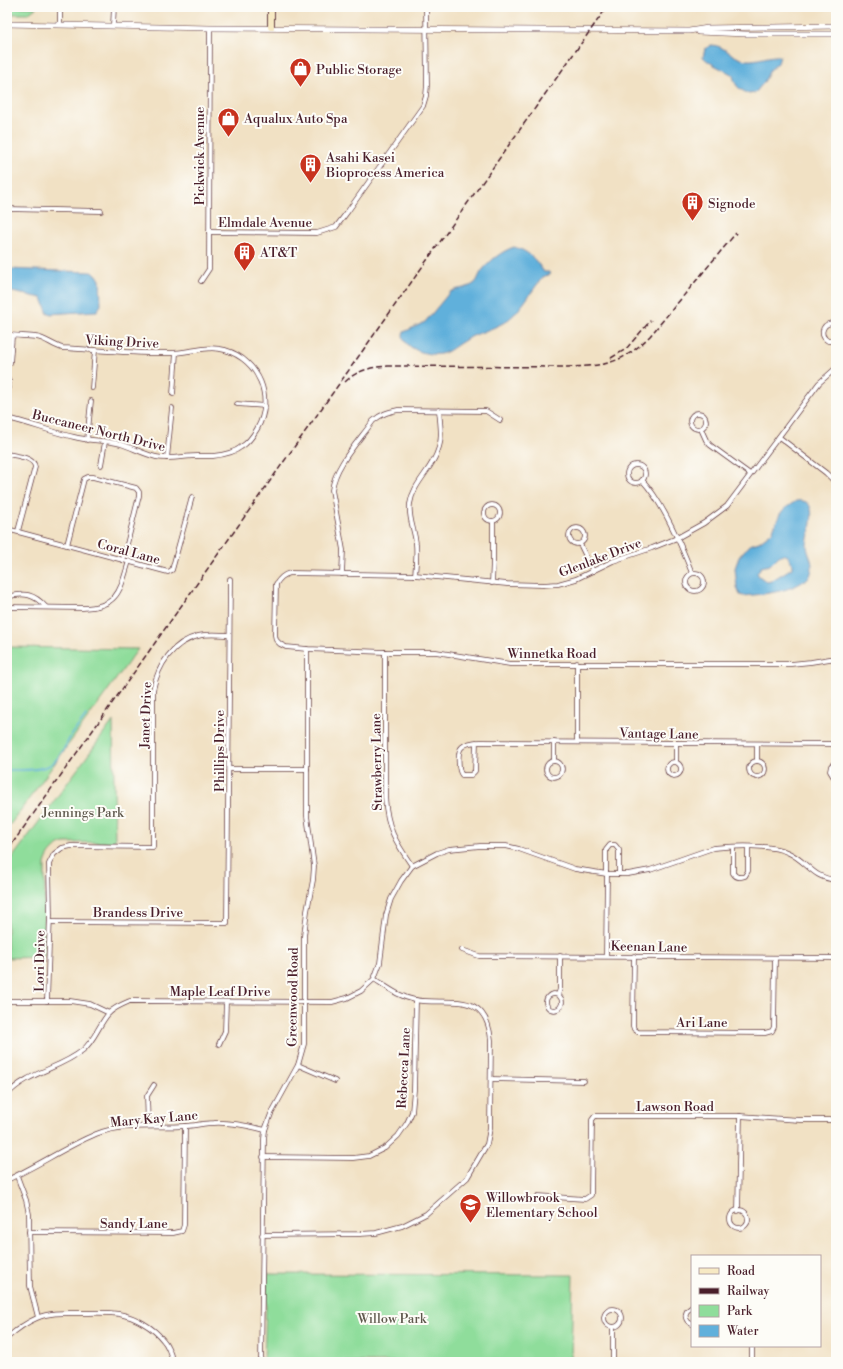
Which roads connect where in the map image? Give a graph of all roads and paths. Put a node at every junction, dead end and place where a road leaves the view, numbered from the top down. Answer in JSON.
{"nodes":[{"id":1,"x":60,"y":7,"type":"edge"},
{"id":2,"x":114,"y":7,"type":"edge"},
{"id":3,"x":271,"y":7,"type":"edge"},
{"id":4,"x":426,"y":7,"type":"edge"},
{"id":5,"x":7,"y":24,"type":"edge"},
{"id":6,"x":60,"y":25,"type":"junction"},
{"id":7,"x":113,"y":25,"type":"junction"},
{"id":8,"x":836,"y":26,"type":"edge"},
{"id":9,"x":271,"y":27,"type":"junction"},
{"id":10,"x":210,"y":28,"type":"junction"},
{"id":11,"x":426,"y":28,"type":"junction"},
{"id":12,"x":689,"y":30,"type":"junction"},
{"id":13,"x":836,"y":34,"type":"edge"},
{"id":14,"x":7,"y":209,"type":"edge"},
{"id":15,"x":101,"y":211,"type":"dead end"},
{"id":16,"x":209,"y":232,"type":"junction"},
{"id":17,"x":201,"y":281,"type":"dead end"},
{"id":18,"x":836,"y":324,"type":"edge"},
{"id":19,"x":7,"y":334,"type":"edge"},
{"id":20,"x":12,"y":336,"type":"junction"},
{"id":21,"x":836,"y":342,"type":"edge"},
{"id":22,"x":95,"y":350,"type":"junction"},
{"id":23,"x":176,"y":353,"type":"junction"},
{"id":24,"x":237,"y":355,"type":"joint"},
{"id":25,"x":10,"y":363,"type":"dead end"},
{"id":26,"x":836,"y":368,"type":"edge"},
{"id":27,"x":9,"y":381,"type":"dead end"},
{"id":28,"x":92,"y":388,"type":"dead end"},
{"id":29,"x":173,"y":394,"type":"dead end"},
{"id":30,"x":91,"y":401,"type":"dead end"},
{"id":31,"x":237,"y":404,"type":"dead end"},
{"id":32,"x":7,"y":405,"type":"edge"},
{"id":33,"x":265,"y":406,"type":"junction"},
{"id":34,"x":172,"y":408,"type":"dead end"},
{"id":35,"x":439,"y":410,"type":"junction"},
{"id":36,"x":7,"y":418,"type":"edge"},
{"id":37,"x":500,"y":420,"type":"dead end"},
{"id":38,"x":700,"y":429,"type":"junction"},
{"id":39,"x":779,"y":437,"type":"junction"},
{"id":40,"x":87,"y":440,"type":"junction"},
{"id":41,"x":104,"y":442,"type":"junction"},
{"id":42,"x":7,"y":454,"type":"edge"},
{"id":43,"x":167,"y":458,"type":"junction"},
{"id":44,"x":101,"y":466,"type":"dead end"},
{"id":45,"x":750,"y":474,"type":"junction"},
{"id":46,"x":642,"y":480,"type":"junction"},
{"id":47,"x":836,"y":483,"type":"edge"},
{"id":48,"x":192,"y":497,"type":"dead end"},
{"id":49,"x":493,"y":521,"type":"junction"},
{"id":50,"x":7,"y":528,"type":"edge"},
{"id":51,"x":18,"y":532,"type":"junction"},
{"id":52,"x":676,"y":538,"type":"junction"},
{"id":53,"x":580,"y":544,"type":"junction"},
{"id":54,"x":67,"y":545,"type":"junction"},
{"id":55,"x":122,"y":560,"type":"junction"},
{"id":56,"x":129,"y":561,"type":"junction"},
{"id":57,"x":593,"y":570,"type":"junction"},
{"id":58,"x":692,"y":573,"type":"junction"},
{"id":59,"x":342,"y":574,"type":"junction"},
{"id":60,"x":415,"y":575,"type":"junction"},
{"id":61,"x":230,"y":579,"type":"dead end"},
{"id":62,"x":492,"y":583,"type":"junction"},
{"id":63,"x":7,"y":597,"type":"edge"},
{"id":64,"x":7,"y":607,"type":"edge"},
{"id":65,"x":46,"y":607,"type":"junction"},
{"id":66,"x":229,"y":635,"type":"junction"},
{"id":67,"x":275,"y":635,"type":"joint"},
{"id":68,"x":307,"y":649,"type":"junction"},
{"id":69,"x":385,"y":652,"type":"junction"},
{"id":70,"x":836,"y":658,"type":"edge"},
{"id":71,"x":577,"y":663,"type":"junction"},
{"id":72,"x":476,"y":742,"type":"junction"},
{"id":73,"x":554,"y":742,"type":"junction"},
{"id":74,"x":577,"y":742,"type":"junction"},
{"id":75,"x":676,"y":742,"type":"junction"},
{"id":76,"x":757,"y":744,"type":"junction"},
{"id":77,"x":836,"y":744,"type":"edge"},
{"id":78,"x":554,"y":761,"type":"dead end"},
{"id":79,"x":757,"y":761,"type":"junction"},
{"id":80,"x":676,"y":762,"type":"dead end"},
{"id":81,"x":836,"y":762,"type":"edge"},
{"id":82,"x":229,"y":769,"type":"junction"},
{"id":83,"x":307,"y":769,"type":"junction"},
{"id":84,"x":836,"y":778,"type":"edge"},
{"id":85,"x":153,"y":847,"type":"joint"},
{"id":86,"x":733,"y":847,"type":"junction"},
{"id":87,"x":748,"y":847,"type":"junction"},
{"id":88,"x":412,"y":866,"type":"junction"},
{"id":89,"x":606,"y":874,"type":"junction"},
{"id":90,"x":619,"y":874,"type":"junction"},
{"id":91,"x":836,"y":880,"type":"edge"},
{"id":92,"x":50,"y":922,"type":"junction"},
{"id":93,"x":227,"y":923,"type":"joint"},
{"id":94,"x":462,"y":950,"type":"dead end"},
{"id":95,"x":560,"y":956,"type":"junction"},
{"id":96,"x":606,"y":956,"type":"junction"},
{"id":97,"x":634,"y":956,"type":"junction"},
{"id":98,"x":774,"y":958,"type":"junction"},
{"id":99,"x":836,"y":958,"type":"edge"},
{"id":100,"x":374,"y":979,"type":"junction"},
{"id":101,"x":558,"y":995,"type":"junction"},
{"id":102,"x":416,"y":1000,"type":"junction"},
{"id":103,"x":7,"y":1001,"type":"edge"},
{"id":104,"x":47,"y":1001,"type":"junction"},
{"id":105,"x":226,"y":1002,"type":"junction"},
{"id":106,"x":303,"y":1002,"type":"junction"},
{"id":107,"x":109,"y":1013,"type":"junction"},
{"id":108,"x":219,"y":1044,"type":"dead end"},
{"id":109,"x":298,"y":1065,"type":"junction"},
{"id":110,"x":491,"y":1079,"type":"junction"},
{"id":111,"x":335,"y":1081,"type":"dead end"},
{"id":112,"x":584,"y":1081,"type":"dead end"},
{"id":113,"x":154,"y":1085,"type":"dead end"},
{"id":114,"x":7,"y":1095,"type":"edge"},
{"id":115,"x":740,"y":1116,"type":"junction"},
{"id":116,"x":836,"y":1120,"type":"edge"},
{"id":117,"x":148,"y":1126,"type":"junction"},
{"id":118,"x":185,"y":1126,"type":"junction"},
{"id":119,"x":265,"y":1130,"type":"junction"},
{"id":120,"x":263,"y":1157,"type":"junction"},
{"id":121,"x":17,"y":1176,"type":"junction"},
{"id":122,"x":7,"y":1180,"type":"edge"},
{"id":123,"x":538,"y":1196,"type":"dead end"},
{"id":124,"x":738,"y":1211,"type":"junction"},
{"id":125,"x":29,"y":1232,"type":"junction"},
{"id":126,"x":262,"y":1234,"type":"junction"},
{"id":127,"x":691,"y":1308,"type":"edge"},
{"id":128,"x":38,"y":1317,"type":"junction"},
{"id":129,"x":691,"y":1324,"type":"edge"},
{"id":130,"x":613,"y":1327,"type":"junction"},
{"id":131,"x":7,"y":1338,"type":"edge"},
{"id":132,"x":752,"y":1347,"type":"edge"},
{"id":133,"x":173,"y":1362,"type":"edge"},
{"id":134,"x":261,"y":1362,"type":"edge"},
{"id":135,"x":613,"y":1362,"type":"edge"},
{"id":136,"x":752,"y":1362,"type":"edge"}],
"edges":[{"from":1,"to":6,"type":"street"},
{"from":2,"to":7,"type":"street"},
{"from":3,"to":9,"type":"main road"},
{"from":4,"to":11,"type":"street","name":"Elmdale Avenue"},
{"from":5,"to":6,"type":"street"},
{"from":6,"to":7,"type":"street"},
{"from":7,"to":10,"type":"street"},
{"from":8,"to":12,"type":"street"},
{"from":9,"to":10,"type":"street"},
{"from":9,"to":11,"type":"street"},
{"from":10,"to":16,"type":"street","name":"Pickwick Avenue"},
{"from":11,"to":12,"type":"street"},
{"from":11,"to":16,"type":"street","name":"Elmdale Avenue"},
{"from":12,"to":13,"type":"street"},
{"from":14,"to":15,"type":"street"},
{"from":16,"to":17,"type":"street","name":"Pickwick Avenue"},
{"from":18,"to":21,"type":"street"},
{"from":19,"to":20,"type":"street","name":"Viking Drive"},
{"from":20,"to":22,"type":"street","name":"Viking Drive"},
{"from":20,"to":25,"type":"street"},
{"from":22,"to":23,"type":"street","name":"Viking Drive"},
{"from":22,"to":28,"type":"street"},
{"from":23,"to":24,"type":"street","name":"Viking Drive"},
{"from":23,"to":29,"type":"street"},
{"from":24,"to":33,"type":"street","name":"Buccaneer North Drive"},
{"from":26,"to":39,"type":"street","name":"Glenlake Drive"},
{"from":27,"to":32,"type":"street"},
{"from":30,"to":40,"type":"street"},
{"from":31,"to":33,"type":"street"},
{"from":33,"to":43,"type":"street","name":"Buccaneer North Drive"},
{"from":34,"to":43,"type":"street"},
{"from":35,"to":37,"type":"street"},
{"from":35,"to":59,"type":"street"},
{"from":35,"to":60,"type":"street"},
{"from":36,"to":40,"type":"street","name":"Buccaneer North Drive"},
{"from":38,"to":38,"type":"street"},
{"from":38,"to":45,"type":"street"},
{"from":39,"to":45,"type":"street","name":"Glenlake Drive"},
{"from":39,"to":47,"type":"street"},
{"from":40,"to":41,"type":"street","name":"Buccaneer North Drive"},
{"from":41,"to":43,"type":"street","name":"Buccaneer North Drive"},
{"from":41,"to":44,"type":"street"},
{"from":42,"to":51,"type":"street"},
{"from":45,"to":52,"type":"street","name":"Glenlake Drive"},
{"from":46,"to":46,"type":"street"},
{"from":46,"to":52,"type":"street"},
{"from":48,"to":56,"type":"street","name":"Coral Lane"},
{"from":49,"to":49,"type":"street"},
{"from":49,"to":62,"type":"street"},
{"from":50,"to":51,"type":"street","name":"Coral Lane"},
{"from":51,"to":54,"type":"street","name":"Coral Lane"},
{"from":52,"to":57,"type":"street","name":"Glenlake Drive"},
{"from":52,"to":58,"type":"street"},
{"from":53,"to":53,"type":"street"},
{"from":53,"to":57,"type":"street"},
{"from":54,"to":55,"type":"street","name":"Coral Lane"},
{"from":54,"to":55,"type":"street"},
{"from":55,"to":56,"type":"street","name":"Coral Lane"},
{"from":56,"to":65,"type":"street"},
{"from":57,"to":62,"type":"street","name":"Glenlake Drive"},
{"from":58,"to":58,"type":"street"},
{"from":59,"to":60,"type":"street","name":"Glenlake Drive"},
{"from":59,"to":67,"type":"street","name":"Glenlake Drive"},
{"from":60,"to":62,"type":"street","name":"Glenlake Drive"},
{"from":61,"to":66,"type":"street","name":"Phillips Drive"},
{"from":63,"to":65,"type":"street"},
{"from":64,"to":65,"type":"street"},
{"from":66,"to":82,"type":"street","name":"Phillips Drive"},
{"from":66,"to":85,"type":"street","name":"Janet Drive"},
{"from":67,"to":68,"type":"street","name":"Winnetka Road"},
{"from":68,"to":69,"type":"street","name":"Winnetka Road"},
{"from":68,"to":83,"type":"street","name":"Greenwood Road"},
{"from":69,"to":71,"type":"street","name":"Winnetka Road"},
{"from":69,"to":88,"type":"street","name":"Strawberry Lane"},
{"from":70,"to":71,"type":"street","name":"Winnetka Road"},
{"from":71,"to":74,"type":"street"},
{"from":72,"to":72,"type":"street"},
{"from":72,"to":73,"type":"street","name":"Vantage Lane"},
{"from":73,"to":74,"type":"street","name":"Vantage Lane"},
{"from":73,"to":78,"type":"street"},
{"from":74,"to":75,"type":"street","name":"Vantage Lane"},
{"from":75,"to":76,"type":"street","name":"Vantage Lane"},
{"from":75,"to":80,"type":"street"},
{"from":76,"to":77,"type":"street","name":"Vantage Lane"},
{"from":76,"to":79,"type":"street"},
{"from":79,"to":79,"type":"street"},
{"from":81,"to":84,"type":"street"},
{"from":82,"to":83,"type":"street"},
{"from":82,"to":93,"type":"street","name":"Phillips Drive"},
{"from":83,"to":106,"type":"street","name":"Greenwood Road"},
{"from":85,"to":92,"type":"street","name":"Lori Drive"},
{"from":86,"to":87,"type":"street"},
{"from":86,"to":87,"type":"street"},
{"from":86,"to":90,"type":"street"},
{"from":87,"to":91,"type":"street"},
{"from":88,"to":89,"type":"street"},
{"from":88,"to":100,"type":"street"},
{"from":89,"to":90,"type":"street"},
{"from":89,"to":90,"type":"street"},
{"from":89,"to":96,"type":"street"},
{"from":92,"to":93,"type":"street","name":"Brandess Drive"},
{"from":92,"to":104,"type":"street","name":"Lori Drive"},
{"from":94,"to":95,"type":"street","name":"Keenan Lane"},
{"from":95,"to":96,"type":"street","name":"Keenan Lane"},
{"from":95,"to":101,"type":"street"},
{"from":96,"to":97,"type":"street","name":"Keenan Lane"},
{"from":97,"to":98,"type":"street","name":"Keenan Lane"},
{"from":97,"to":98,"type":"street","name":"Ari Lane"},
{"from":98,"to":99,"type":"street","name":"Keenan Lane"},
{"from":100,"to":102,"type":"street"},
{"from":100,"to":106,"type":"street","name":"Maple Leaf Drive"},
{"from":101,"to":101,"type":"street"},
{"from":102,"to":110,"type":"street"},
{"from":102,"to":120,"type":"street","name":"Rebecca Lane"},
{"from":103,"to":104,"type":"street"},
{"from":104,"to":107,"type":"street"},
{"from":105,"to":106,"type":"street","name":"Maple Leaf Drive"},
{"from":105,"to":107,"type":"street","name":"Maple Leaf Drive"},
{"from":105,"to":108,"type":"street"},
{"from":106,"to":109,"type":"street","name":"Greenwood Road"},
{"from":107,"to":114,"type":"street","name":"Maple Leaf Drive"},
{"from":109,"to":111,"type":"street"},
{"from":109,"to":119,"type":"street","name":"Greenwood Road"},
{"from":110,"to":112,"type":"street"},
{"from":110,"to":126,"type":"street"},
{"from":113,"to":117,"type":"street"},
{"from":115,"to":116,"type":"street","name":"Lawson Road"},
{"from":115,"to":123,"type":"street","name":"Lawson Road"},
{"from":115,"to":124,"type":"street"},
{"from":117,"to":118,"type":"street","name":"Mary Kay Lane"},
{"from":117,"to":121,"type":"street","name":"Mary Kay Lane"},
{"from":118,"to":119,"type":"street","name":"Mary Kay Lane"},
{"from":118,"to":125,"type":"street","name":"Sandy Lane"},
{"from":119,"to":120,"type":"street","name":"Greenwood Road"},
{"from":120,"to":126,"type":"street","name":"Greenwood Road"},
{"from":121,"to":122,"type":"street","name":"Mary Kay Lane"},
{"from":121,"to":125,"type":"street"},
{"from":124,"to":124,"type":"street"},
{"from":125,"to":128,"type":"street"},
{"from":126,"to":134,"type":"street","name":"Greenwood Road"},
{"from":127,"to":129,"type":"street"},
{"from":128,"to":131,"type":"street"},
{"from":128,"to":133,"type":"street"},
{"from":130,"to":130,"type":"street"},
{"from":130,"to":135,"type":"street"},
{"from":132,"to":136,"type":"street"}]}
